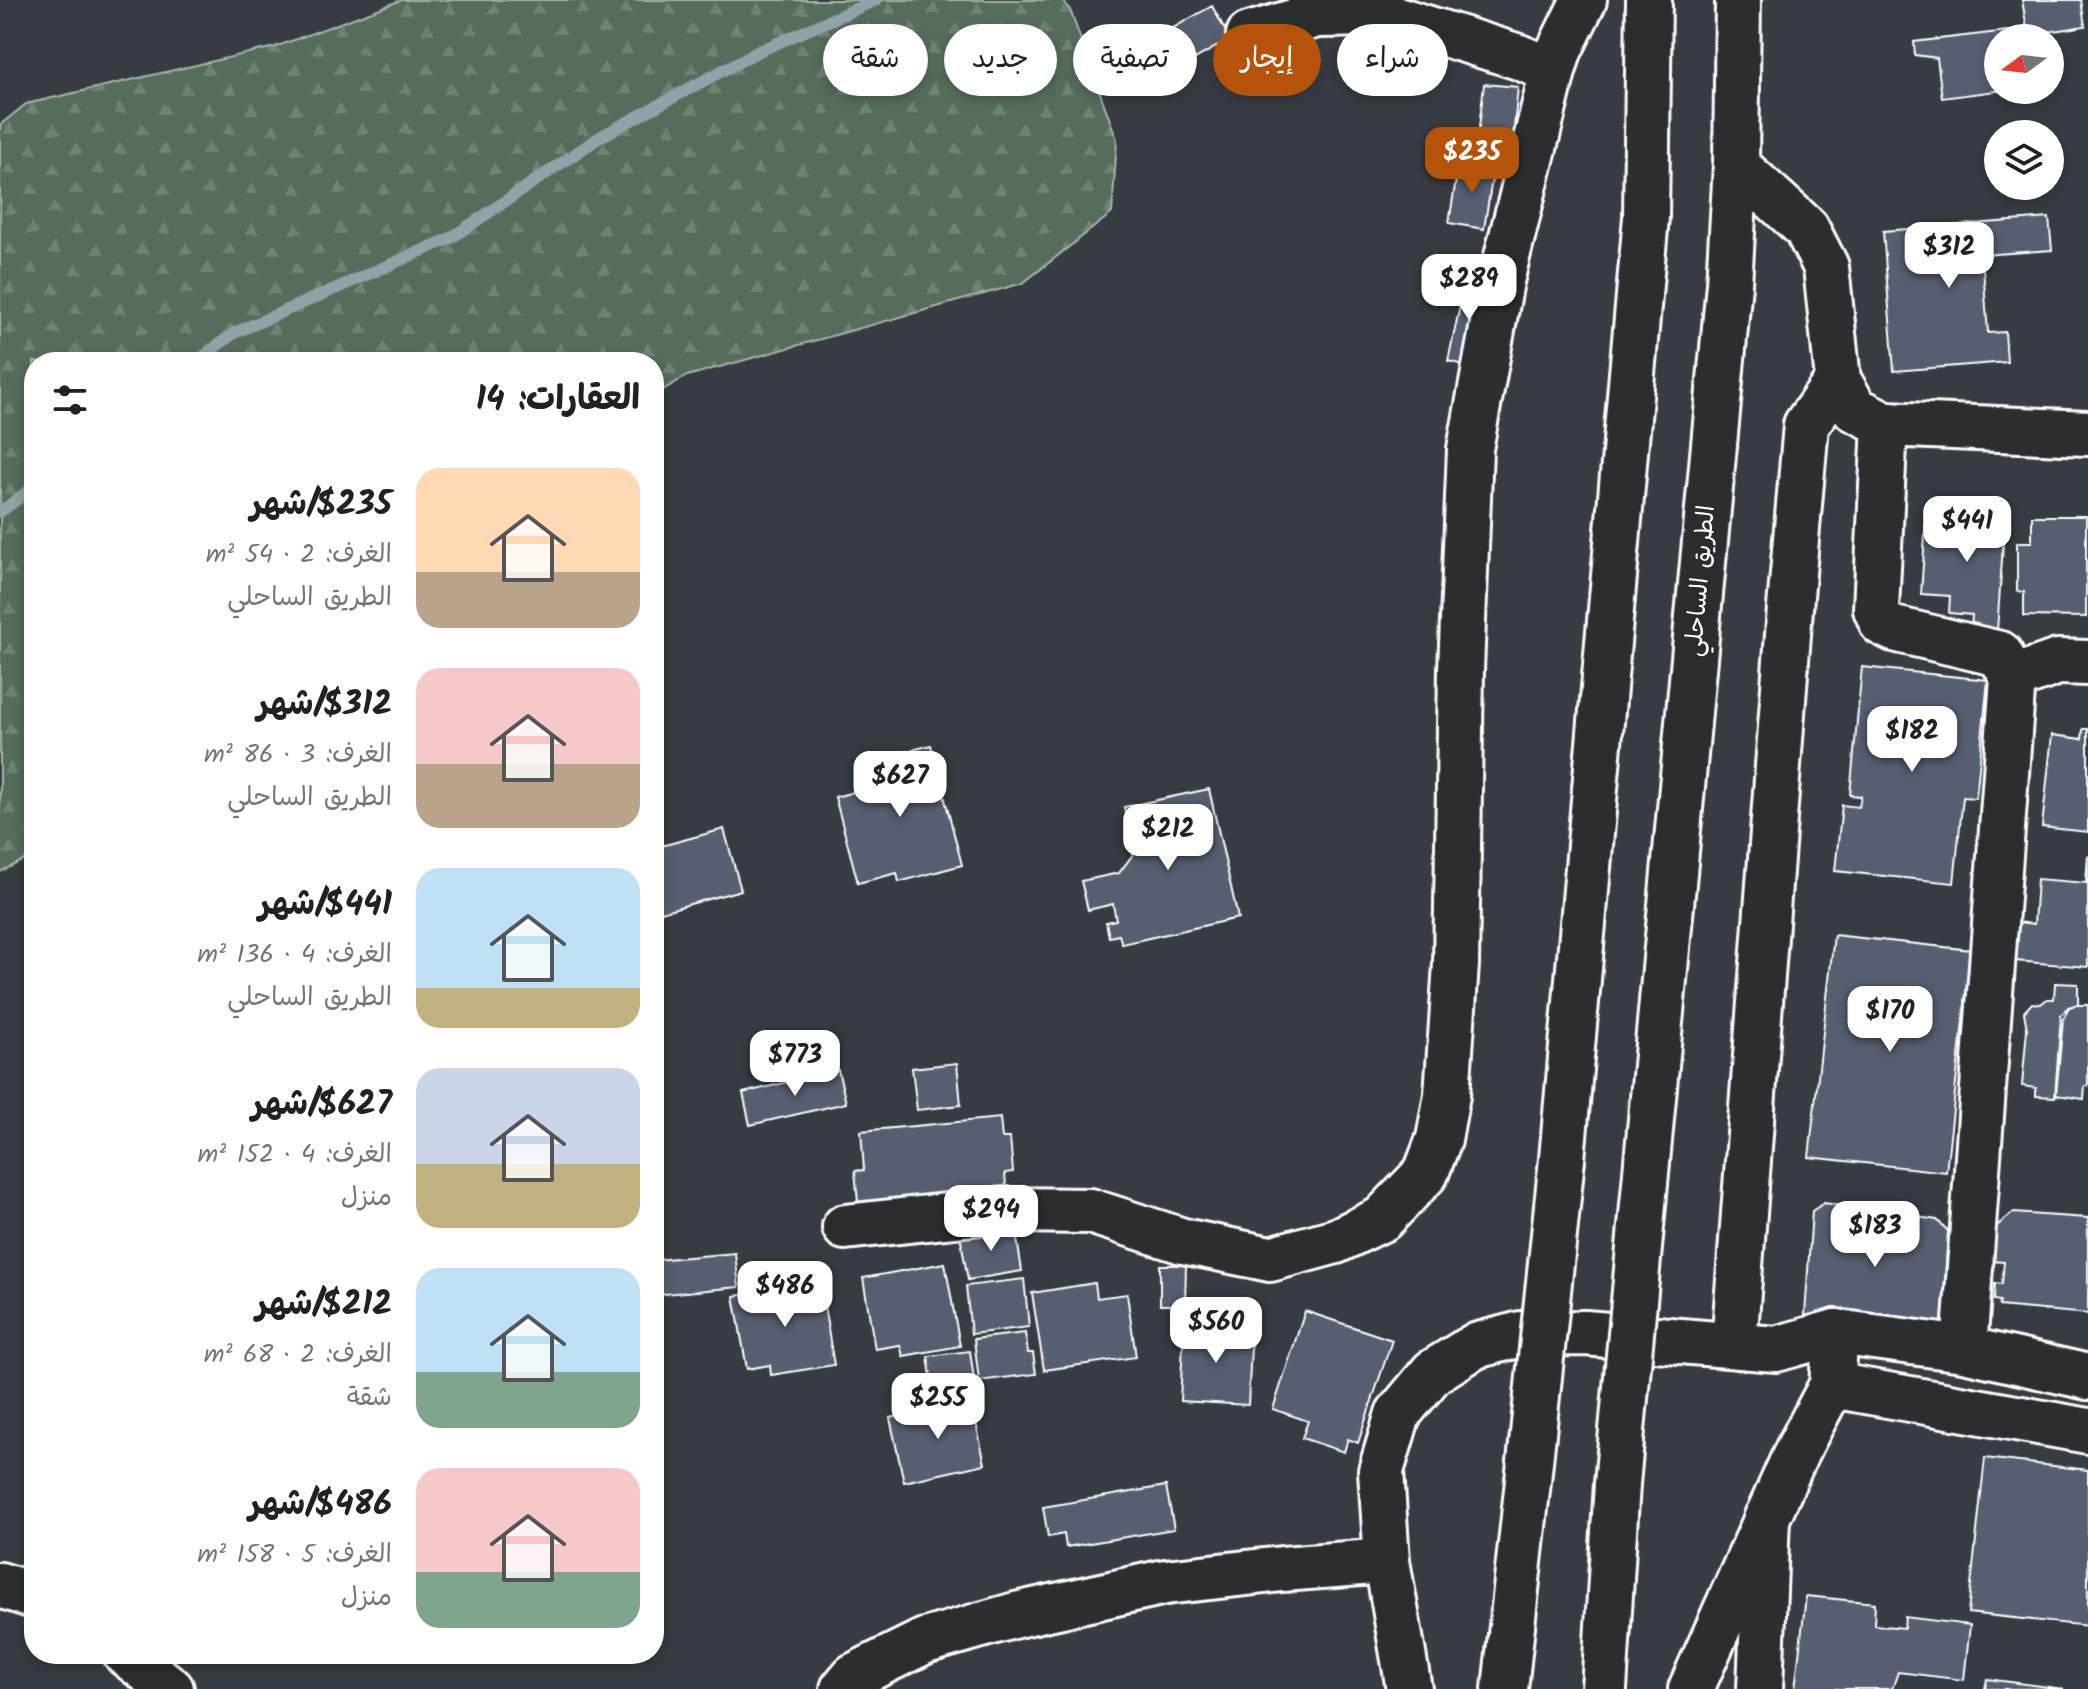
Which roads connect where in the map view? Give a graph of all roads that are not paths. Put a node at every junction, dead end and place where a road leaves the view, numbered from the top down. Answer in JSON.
{"nodes":[{"id":1,"x":1584,"y":0,"type":"edge"},
{"id":2,"x":1649,"y":0,"type":"edge"},
{"id":3,"x":1738,"y":0,"type":"edge"},
{"id":4,"x":1286,"y":24,"type":"edge"},
{"id":5,"x":1553,"y":71,"type":"junction"},
{"id":6,"x":1736,"y":165,"type":"junction"},
{"id":7,"x":1838,"y":380,"type":"junction"},
{"id":8,"x":1885,"y":424,"type":"junction"},
{"id":9,"x":2088,"y":433,"type":"edge"},
{"id":10,"x":2088,"y":663,"type":"edge"},
{"id":11,"x":2013,"y":678,"type":"junction"},
{"id":12,"x":845,"y":1227,"type":"dead end"},
{"id":13,"x":1836,"y":1332,"type":"junction"},
{"id":14,"x":1755,"y":1347,"type":"junction"},
{"id":15,"x":1964,"y":1349,"type":"junction"},
{"id":16,"x":2088,"y":1377,"type":"edge"},
{"id":17,"x":1832,"y":1385,"type":"junction"},
{"id":18,"x":2088,"y":1431,"type":"edge"},
{"id":19,"x":1767,"y":1517,"type":"junction"},
{"id":20,"x":1387,"y":1561,"type":"junction"},
{"id":21,"x":0,"y":1585,"type":"edge"},
{"id":22,"x":24,"y":1593,"type":"edge"},
{"id":23,"x":139,"y":1664,"type":"edge"},
{"id":24,"x":1411,"y":1688,"type":"edge"},
{"id":25,"x":1503,"y":1688,"type":"edge"},
{"id":26,"x":171,"y":1689,"type":"edge"},
{"id":27,"x":843,"y":1689,"type":"edge"},
{"id":28,"x":1604,"y":1689,"type":"edge"},
{"id":29,"x":1691,"y":1689,"type":"edge"},
{"id":30,"x":1760,"y":1689,"type":"edge"}],
"edges":[{"from":1,"to":5,"type":"main road"},
{"from":2,"to":25,"type":"main road","bridge":true},
{"from":3,"to":6,"type":"main road","name":"الطريق الساحلي"},
{"from":4,"to":5,"type":"main road"},
{"from":5,"to":12,"type":"main road"},
{"from":6,"to":7,"type":"main road"},
{"from":6,"to":28,"type":"main road","name":"الطريق الساحلي","bridge":true},
{"from":7,"to":8,"type":"main road"},
{"from":7,"to":14,"type":"main road"},
{"from":8,"to":9,"type":"main road"},
{"from":8,"to":11,"type":"main road"},
{"from":10,"to":11,"type":"main road"},
{"from":11,"to":15,"type":"main road"},
{"from":13,"to":14,"type":"main road"},
{"from":13,"to":15,"type":"main road"},
{"from":13,"to":17,"type":"main road"},
{"from":14,"to":17,"type":"main road"},
{"from":14,"to":20,"type":"main road"},
{"from":15,"to":16,"type":"main road"},
{"from":17,"to":18,"type":"main road"},
{"from":17,"to":19,"type":"main road"},
{"from":19,"to":29,"type":"main road"},
{"from":19,"to":30,"type":"main road"},
{"from":20,"to":24,"type":"main road"},
{"from":20,"to":27,"type":"main road"},
{"from":21,"to":22,"type":"main road"},
{"from":23,"to":26,"type":"main road"}]}
